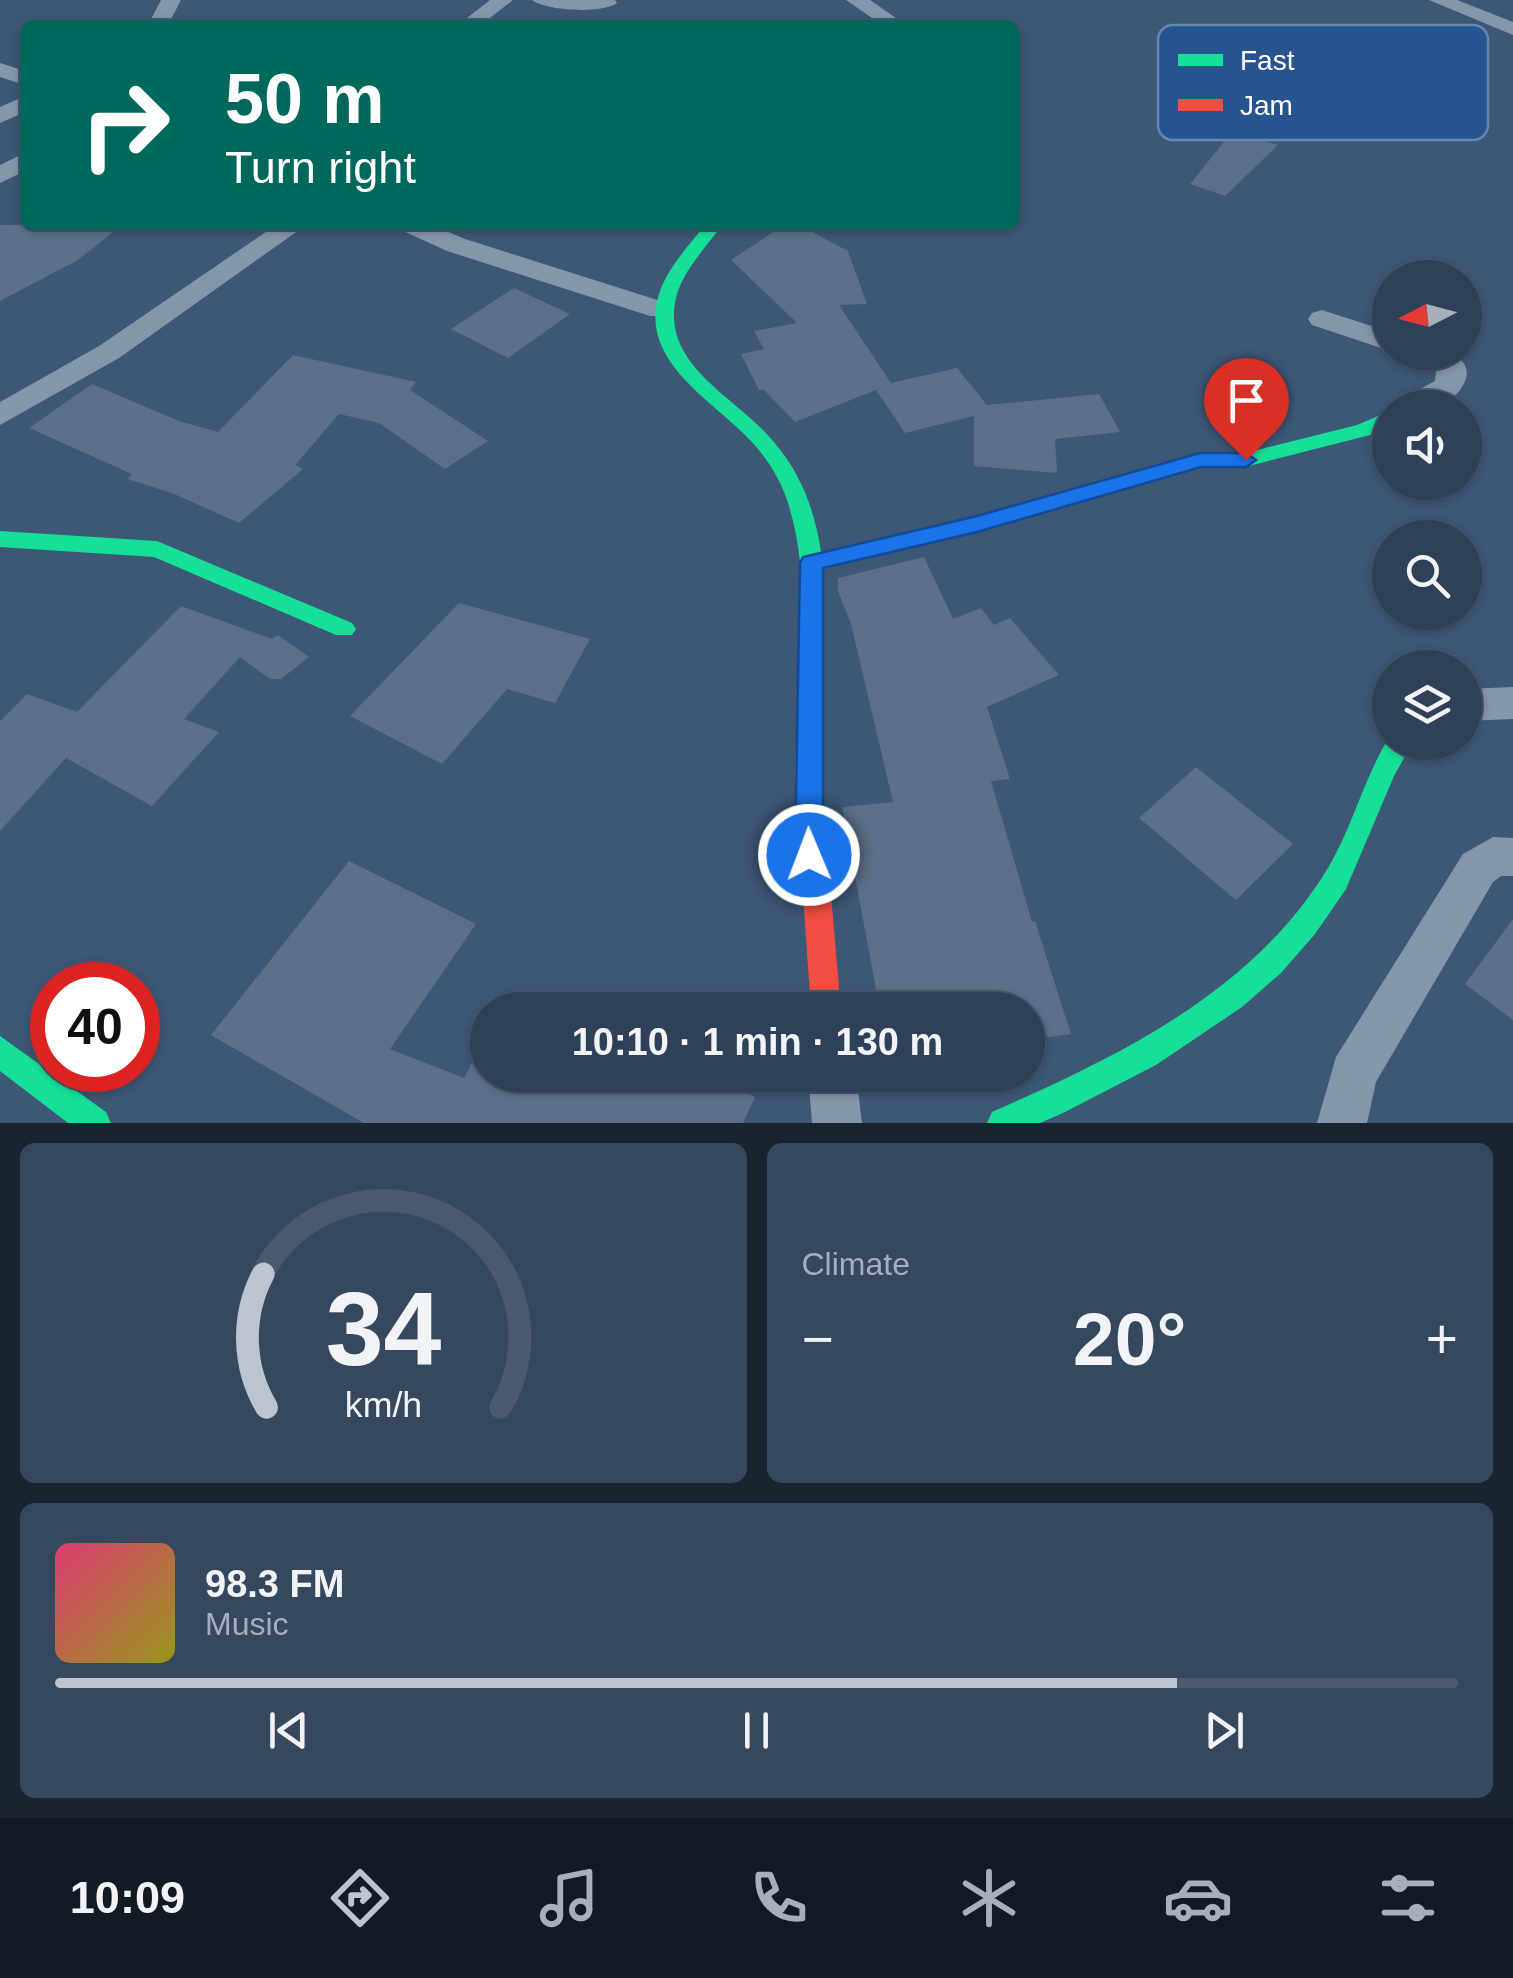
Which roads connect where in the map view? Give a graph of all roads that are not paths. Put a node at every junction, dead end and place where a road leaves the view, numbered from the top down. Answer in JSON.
{"nodes":[{"id":1,"x":503,"y":0,"type":"edge"},
{"id":2,"x":542,"y":0,"type":"edge"},
{"id":3,"x":554,"y":0,"type":"edge"},
{"id":4,"x":856,"y":0,"type":"edge"},
{"id":5,"x":1439,"y":0,"type":"edge"},
{"id":6,"x":608,"y":1,"type":"edge"},
{"id":7,"x":475,"y":20,"type":"edge"},
{"id":8,"x":888,"y":20,"type":"edge"},
{"id":9,"x":1513,"y":29,"type":"edge"},
{"id":10,"x":286,"y":230,"type":"edge"},
{"id":11,"x":422,"y":230,"type":"edge"},
{"id":12,"x":709,"y":230,"type":"edge"},
{"id":13,"x":660,"y":310,"type":"junction"},
{"id":14,"x":1322,"y":319,"type":"dead end"},
{"id":15,"x":1372,"y":336,"type":"edge"},
{"id":16,"x":0,"y":416,"type":"edge"},
{"id":17,"x":1372,"y":426,"type":"edge"},
{"id":18,"x":0,"y":539,"type":"edge"},
{"id":19,"x":811,"y":563,"type":"junction"},
{"id":20,"x":344,"y":629,"type":"dead end"},
{"id":21,"x":1513,"y":703,"type":"edge"},
{"id":22,"x":1482,"y":705,"type":"edge"},
{"id":23,"x":1387,"y":760,"type":"edge"},
{"id":24,"x":1513,"y":856,"type":"edge"},
{"id":25,"x":824,"y":992,"type":"edge"},
{"id":26,"x":0,"y":1052,"type":"edge"},
{"id":27,"x":834,"y":1092,"type":"edge"},
{"id":28,"x":95,"y":1123,"type":"edge"},
{"id":29,"x":837,"y":1123,"type":"edge"},
{"id":30,"x":1002,"y":1123,"type":"edge"},
{"id":31,"x":1342,"y":1123,"type":"edge"}],
"edges":[{"from":1,"to":7,"type":"street"},
{"from":2,"to":3,"type":"street"},
{"from":3,"to":6,"type":"street"},
{"from":4,"to":8,"type":"street"},
{"from":5,"to":9,"type":"street"},
{"from":10,"to":16,"type":"street"},
{"from":11,"to":13,"type":"street"},
{"from":12,"to":13,"type":"main road"},
{"from":13,"to":19,"type":"main road"},
{"from":14,"to":15,"type":"street"},
{"from":17,"to":19,"type":"main road"},
{"from":18,"to":20,"type":"main road"},
{"from":19,"to":25,"type":"main road"},
{"from":21,"to":22,"type":"street"},
{"from":23,"to":30,"type":"main road"},
{"from":24,"to":31,"type":"street"},
{"from":26,"to":28,"type":"main road"},
{"from":27,"to":29,"type":"street"}]}
